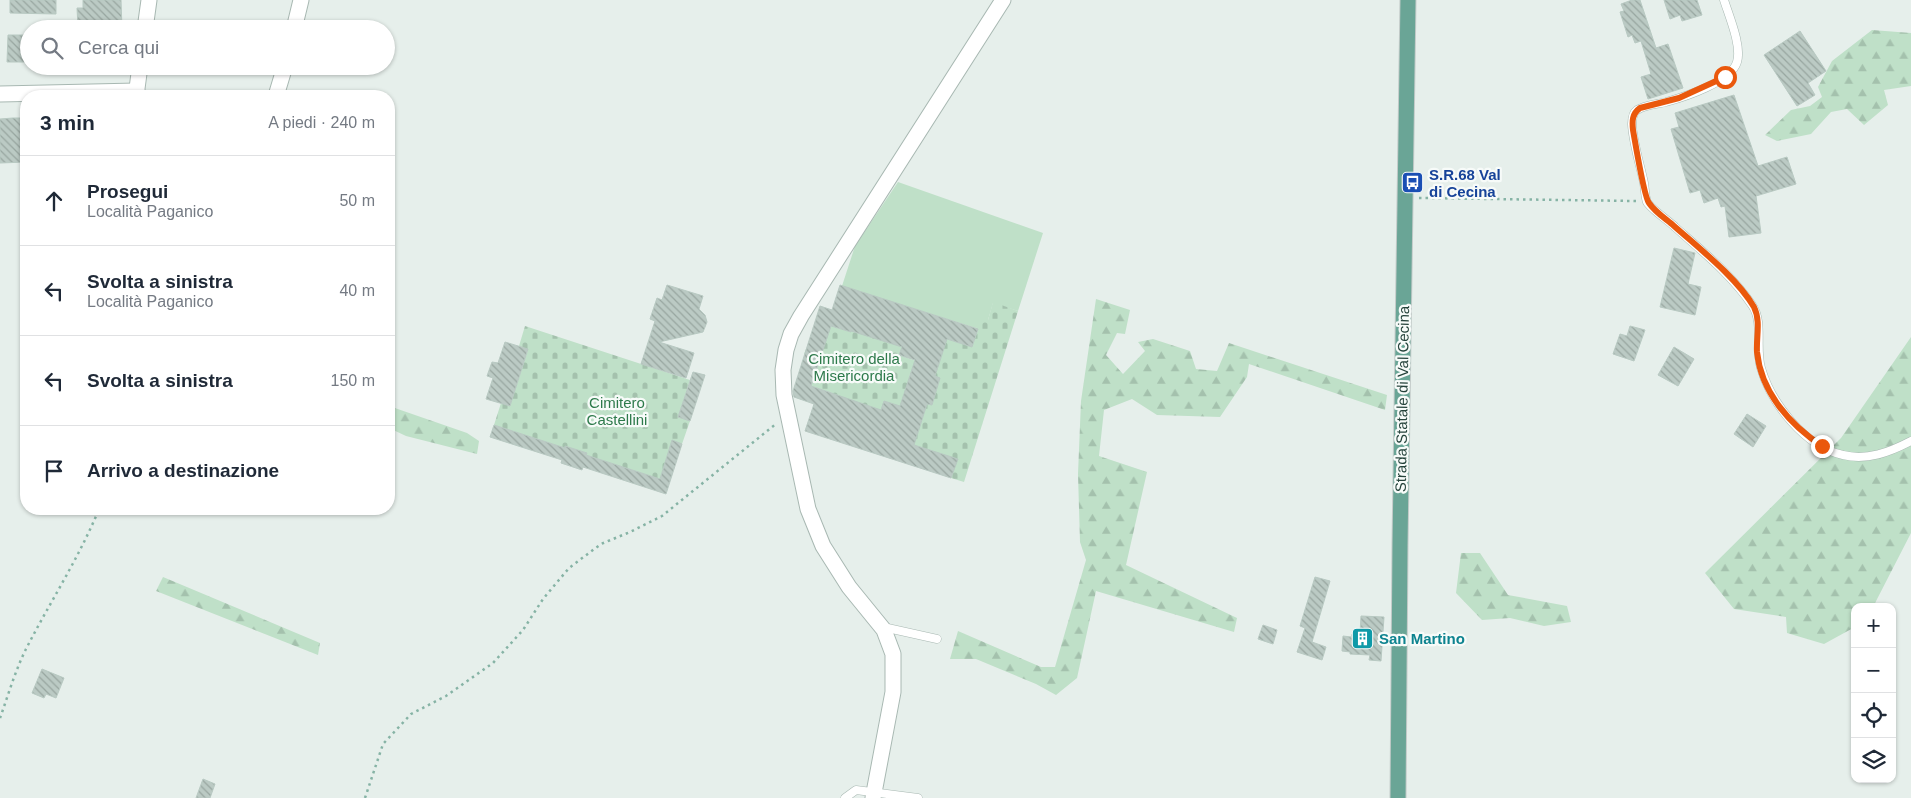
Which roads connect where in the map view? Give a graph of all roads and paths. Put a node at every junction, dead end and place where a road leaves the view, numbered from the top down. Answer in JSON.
{"nodes":[{"id":1,"x":149,"y":0,"type":"edge"},
{"id":2,"x":301,"y":0,"type":"edge"},
{"id":3,"x":1003,"y":0,"type":"edge"},
{"id":4,"x":1408,"y":0,"type":"edge"},
{"id":5,"x":1724,"y":0,"type":"edge"},
{"id":6,"x":146,"y":20,"type":"edge"},
{"id":7,"x":296,"y":20,"type":"edge"},
{"id":8,"x":139,"y":75,"type":"edge"},
{"id":9,"x":282,"y":75,"type":"edge"},
{"id":10,"x":137,"y":90,"type":"edge"},
{"id":11,"x":278,"y":90,"type":"edge"},
{"id":12,"x":0,"y":94,"type":"edge"},
{"id":13,"x":20,"y":94,"type":"edge"},
{"id":14,"x":1405,"y":198,"type":"junction"},
{"id":15,"x":1648,"y":202,"type":"junction"},
{"id":16,"x":788,"y":415,"type":"junction"},
{"id":17,"x":1911,"y":440,"type":"edge"},
{"id":18,"x":97,"y":515,"type":"edge"},
{"id":19,"x":881,"y":626,"type":"junction"},
{"id":20,"x":937,"y":639,"type":"dead end"},
{"id":21,"x":0,"y":718,"type":"edge"},
{"id":22,"x":874,"y":795,"type":"edge"},
{"id":23,"x":365,"y":798,"type":"edge"},
{"id":24,"x":845,"y":798,"type":"edge"},
{"id":25,"x":918,"y":798,"type":"edge"},
{"id":26,"x":1398,"y":798,"type":"edge"}],
"edges":[{"from":1,"to":6,"type":"street"},
{"from":2,"to":7,"type":"street"},
{"from":3,"to":16,"type":"street"},
{"from":4,"to":14,"type":"main road","name":"Strada Statale di Val Cecina"},
{"from":5,"to":15,"type":"lane"},
{"from":8,"to":10,"type":"street"},
{"from":9,"to":11,"type":"street"},
{"from":12,"to":13,"type":"street"},
{"from":14,"to":15,"type":"path"},
{"from":14,"to":26,"type":"main road","name":"Strada Statale di Val Cecina"},
{"from":15,"to":17,"type":"lane"},
{"from":16,"to":19,"type":"street"},
{"from":16,"to":23,"type":"path"},
{"from":18,"to":21,"type":"path"},
{"from":19,"to":20,"type":"lane"},
{"from":19,"to":22,"type":"street"},
{"from":22,"to":24,"type":"lane"},
{"from":22,"to":25,"type":"lane"}]}
